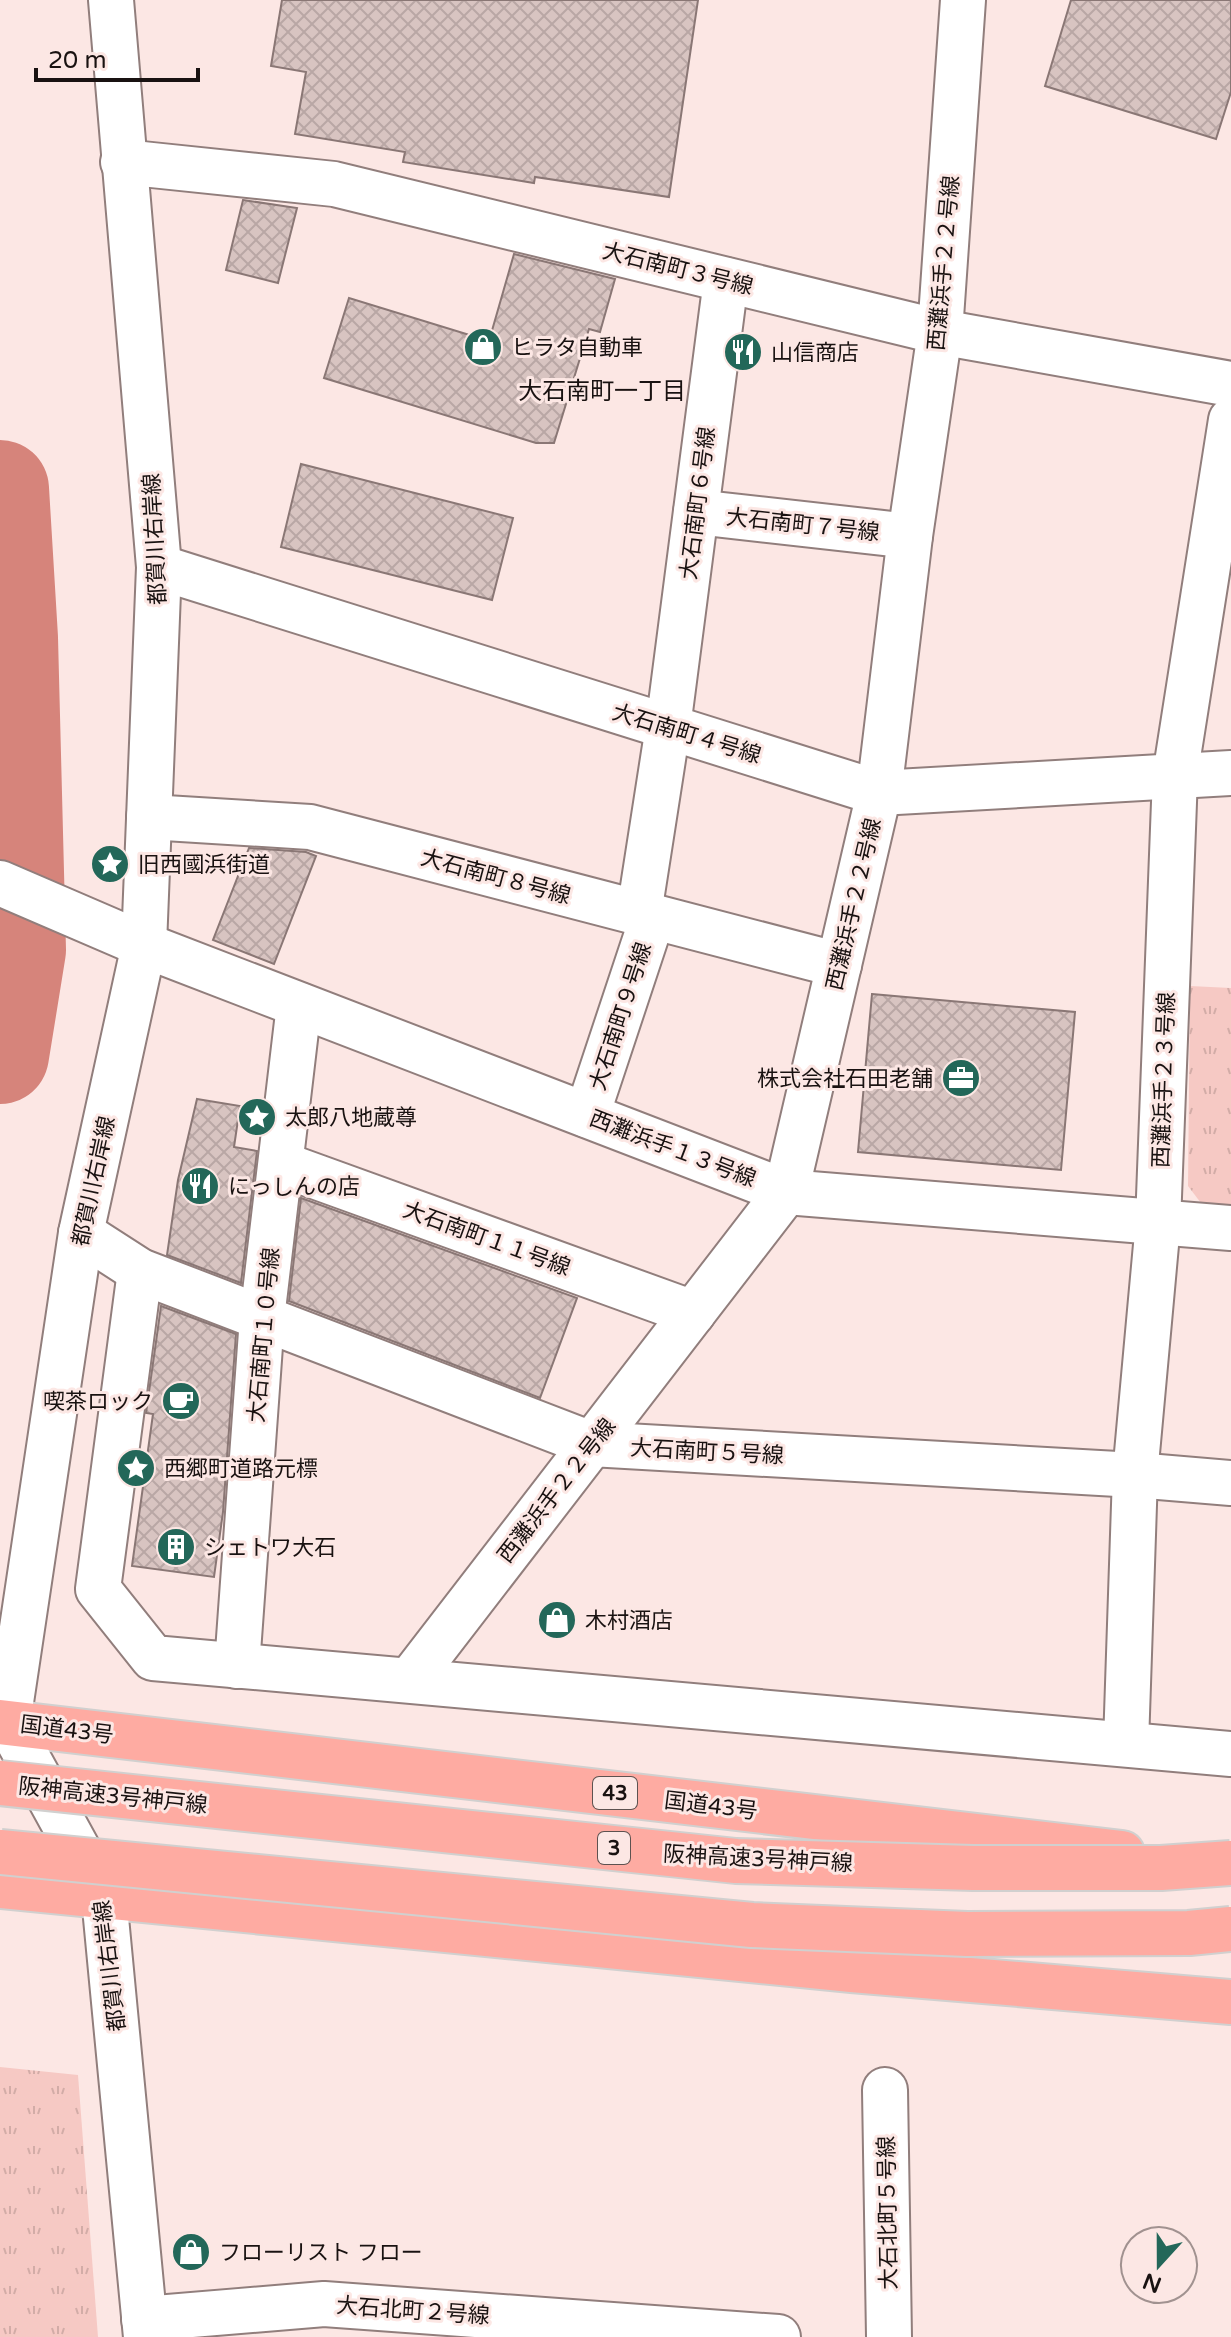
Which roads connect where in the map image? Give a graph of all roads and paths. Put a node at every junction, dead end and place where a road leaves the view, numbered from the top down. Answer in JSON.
{"nodes":[{"id":1,"x":111,"y":0,"type":"edge"},
{"id":2,"x":963,"y":0,"type":"edge"},
{"id":3,"x":123,"y":162,"type":"junction"},
{"id":4,"x":726,"y":280,"type":"junction"},
{"id":5,"x":940,"y":332,"type":"junction"},
{"id":6,"x":1231,"y":384,"type":"edge"},
{"id":7,"x":1231,"y":420,"type":"edge"},
{"id":8,"x":696,"y":512,"type":"junction"},
{"id":9,"x":910,"y":536,"type":"junction"},
{"id":10,"x":159,"y":567,"type":"junction"},
{"id":11,"x":668,"y":727,"type":"junction"},
{"id":12,"x":1231,"y":773,"type":"edge"},
{"id":13,"x":1175,"y":776,"type":"junction"},
{"id":14,"x":879,"y":793,"type":"junction"},
{"id":15,"x":149,"y":817,"type":"junction"},
{"id":16,"x":0,"y":883,"type":"edge"},
{"id":17,"x":646,"y":915,"type":"junction"},
{"id":18,"x":144,"y":945,"type":"junction"},
{"id":19,"x":839,"y":965,"type":"junction"},
{"id":20,"x":299,"y":1005,"type":"junction"},
{"id":21,"x":587,"y":1115,"type":"junction"},
{"id":22,"x":281,"y":1164,"type":"junction"},
{"id":23,"x":786,"y":1192,"type":"junction"},
{"id":24,"x":1158,"y":1223,"type":"junction"},
{"id":25,"x":1231,"y":1228,"type":"edge"},
{"id":26,"x":81,"y":1233,"type":"junction"},
{"id":27,"x":140,"y":1271,"type":"junction"},
{"id":28,"x":693,"y":1313,"type":"junction"},
{"id":29,"x":262,"y":1318,"type":"junction"},
{"id":30,"x":591,"y":1444,"type":"junction"},
{"id":31,"x":1135,"y":1475,"type":"junction"},
{"id":32,"x":1231,"y":1483,"type":"edge"},
{"id":33,"x":237,"y":1666,"type":"junction"},
{"id":34,"x":410,"y":1680,"type":"junction"},
{"id":35,"x":4,"y":1722,"type":"edge"},
{"id":36,"x":1126,"y":1744,"type":"junction"},
{"id":37,"x":1231,"y":1754,"type":"edge"},
{"id":38,"x":0,"y":1783,"type":"edge"},
{"id":39,"x":0,"y":1852,"type":"edge"},
{"id":40,"x":1231,"y":1864,"type":"edge"},
{"id":41,"x":0,"y":1886,"type":"edge"},
{"id":42,"x":104,"y":1897,"type":"junction"},
{"id":43,"x":1231,"y":1929,"type":"edge"},
{"id":44,"x":1231,"y":2002,"type":"edge"},
{"id":45,"x":885,"y":2090,"type":"dead end"},
{"id":46,"x":430,"y":2324,"type":"edge"},
{"id":47,"x":145,"y":2328,"type":"edge"},
{"id":48,"x":778,"y":2337,"type":"edge"},
{"id":49,"x":889,"y":2337,"type":"edge"}],
"edges":[{"from":1,"to":3,"type":"street","name":"都賀川右岸線"},
{"from":2,"to":5,"type":"street","name":"西灘浜手２２号線"},
{"from":3,"to":4,"type":"street","name":"大石南町３号線"},
{"from":3,"to":10,"type":"street","name":"都賀川右岸線"},
{"from":4,"to":5,"type":"street","name":"大石南町３号線"},
{"from":4,"to":8,"type":"street","name":"大石南町６号線"},
{"from":5,"to":6,"type":"street","name":"大石南町３号線"},
{"from":5,"to":9,"type":"street","name":"西灘浜手２２号線"},
{"from":7,"to":13,"type":"street","name":"西灘浜手２３号線"},
{"from":8,"to":9,"type":"street","name":"大石南町７号線"},
{"from":8,"to":11,"type":"street","name":"大石南町６号線"},
{"from":9,"to":14,"type":"street","name":"西灘浜手２２号線"},
{"from":10,"to":11,"type":"street","name":"大石南町４号線"},
{"from":10,"to":15,"type":"street","name":"都賀川右岸線"},
{"from":11,"to":14,"type":"street","name":"大石南町４号線"},
{"from":11,"to":17,"type":"street","name":"大石南町９号線"},
{"from":12,"to":13,"type":"street","name":"大石南町４号線"},
{"from":13,"to":14,"type":"street","name":"大石南町４号線"},
{"from":13,"to":24,"type":"street","name":"西灘浜手２３号線"},
{"from":14,"to":19,"type":"street","name":"西灘浜手２２号線"},
{"from":15,"to":17,"type":"street","name":"大石南町８号線"},
{"from":15,"to":18,"type":"street","name":"都賀川右岸線"},
{"from":16,"to":18,"type":"street","name":"西灘浜手１３号線"},
{"from":17,"to":19,"type":"street","name":"大石南町８号線"},
{"from":17,"to":21,"type":"street","name":"大石南町９号線"},
{"from":18,"to":20,"type":"street","name":"西灘浜手１３号線"},
{"from":18,"to":26,"type":"street","name":"都賀川右岸線"},
{"from":19,"to":23,"type":"street","name":"西灘浜手２２号線"},
{"from":20,"to":21,"type":"street","name":"西灘浜手１３号線"},
{"from":20,"to":22,"type":"street","name":"大石南町１０号線"},
{"from":21,"to":23,"type":"street","name":"西灘浜手１３号線"},
{"from":22,"to":28,"type":"street","name":"大石南町１１号線"},
{"from":22,"to":29,"type":"street","name":"大石南町１０号線"},
{"from":23,"to":24,"type":"street","name":"西灘浜手１３号線"},
{"from":23,"to":28,"type":"street","name":"西灘浜手２２号線"},
{"from":24,"to":25,"type":"street","name":"西灘浜手１３号線"},
{"from":24,"to":31,"type":"street","name":"西灘浜手２３号線"},
{"from":26,"to":27,"type":"street","name":"大石南町５号線"},
{"from":26,"to":35,"type":"street","name":"都賀川右岸線"},
{"from":27,"to":29,"type":"street","name":"大石南町５号線"},
{"from":27,"to":33,"type":"street"},
{"from":28,"to":30,"type":"street","name":"西灘浜手２２号線"},
{"from":29,"to":30,"type":"street","name":"大石南町５号線"},
{"from":29,"to":33,"type":"street","name":"大石南町１０号線"},
{"from":30,"to":31,"type":"street","name":"大石南町５号線"},
{"from":30,"to":34,"type":"street","name":"西灘浜手２２号線"},
{"from":31,"to":32,"type":"street","name":"大石南町５号線"},
{"from":31,"to":36,"type":"street","name":"西灘浜手２３号線"},
{"from":33,"to":34,"type":"street"},
{"from":34,"to":36,"type":"street"},
{"from":35,"to":40,"type":"highway","name":"国道43号","number":"43"},
{"from":35,"to":42,"type":"street","name":"都賀川右岸線"},
{"from":36,"to":37,"type":"street"},
{"from":38,"to":40,"type":"highway","name":"阪神高速3号神戸線","number":"3","bridge":true},
{"from":39,"to":43,"type":"highway","bridge":true},
{"from":41,"to":42,"type":"highway"},
{"from":42,"to":44,"type":"highway"},
{"from":42,"to":47,"type":"street","name":"都賀川右岸線"},
{"from":45,"to":49,"type":"street","name":"大石北町５号線"},
{"from":46,"to":47,"type":"street","name":"大石北町２号線"},
{"from":46,"to":48,"type":"street","name":"大石北町２号線"}]}
